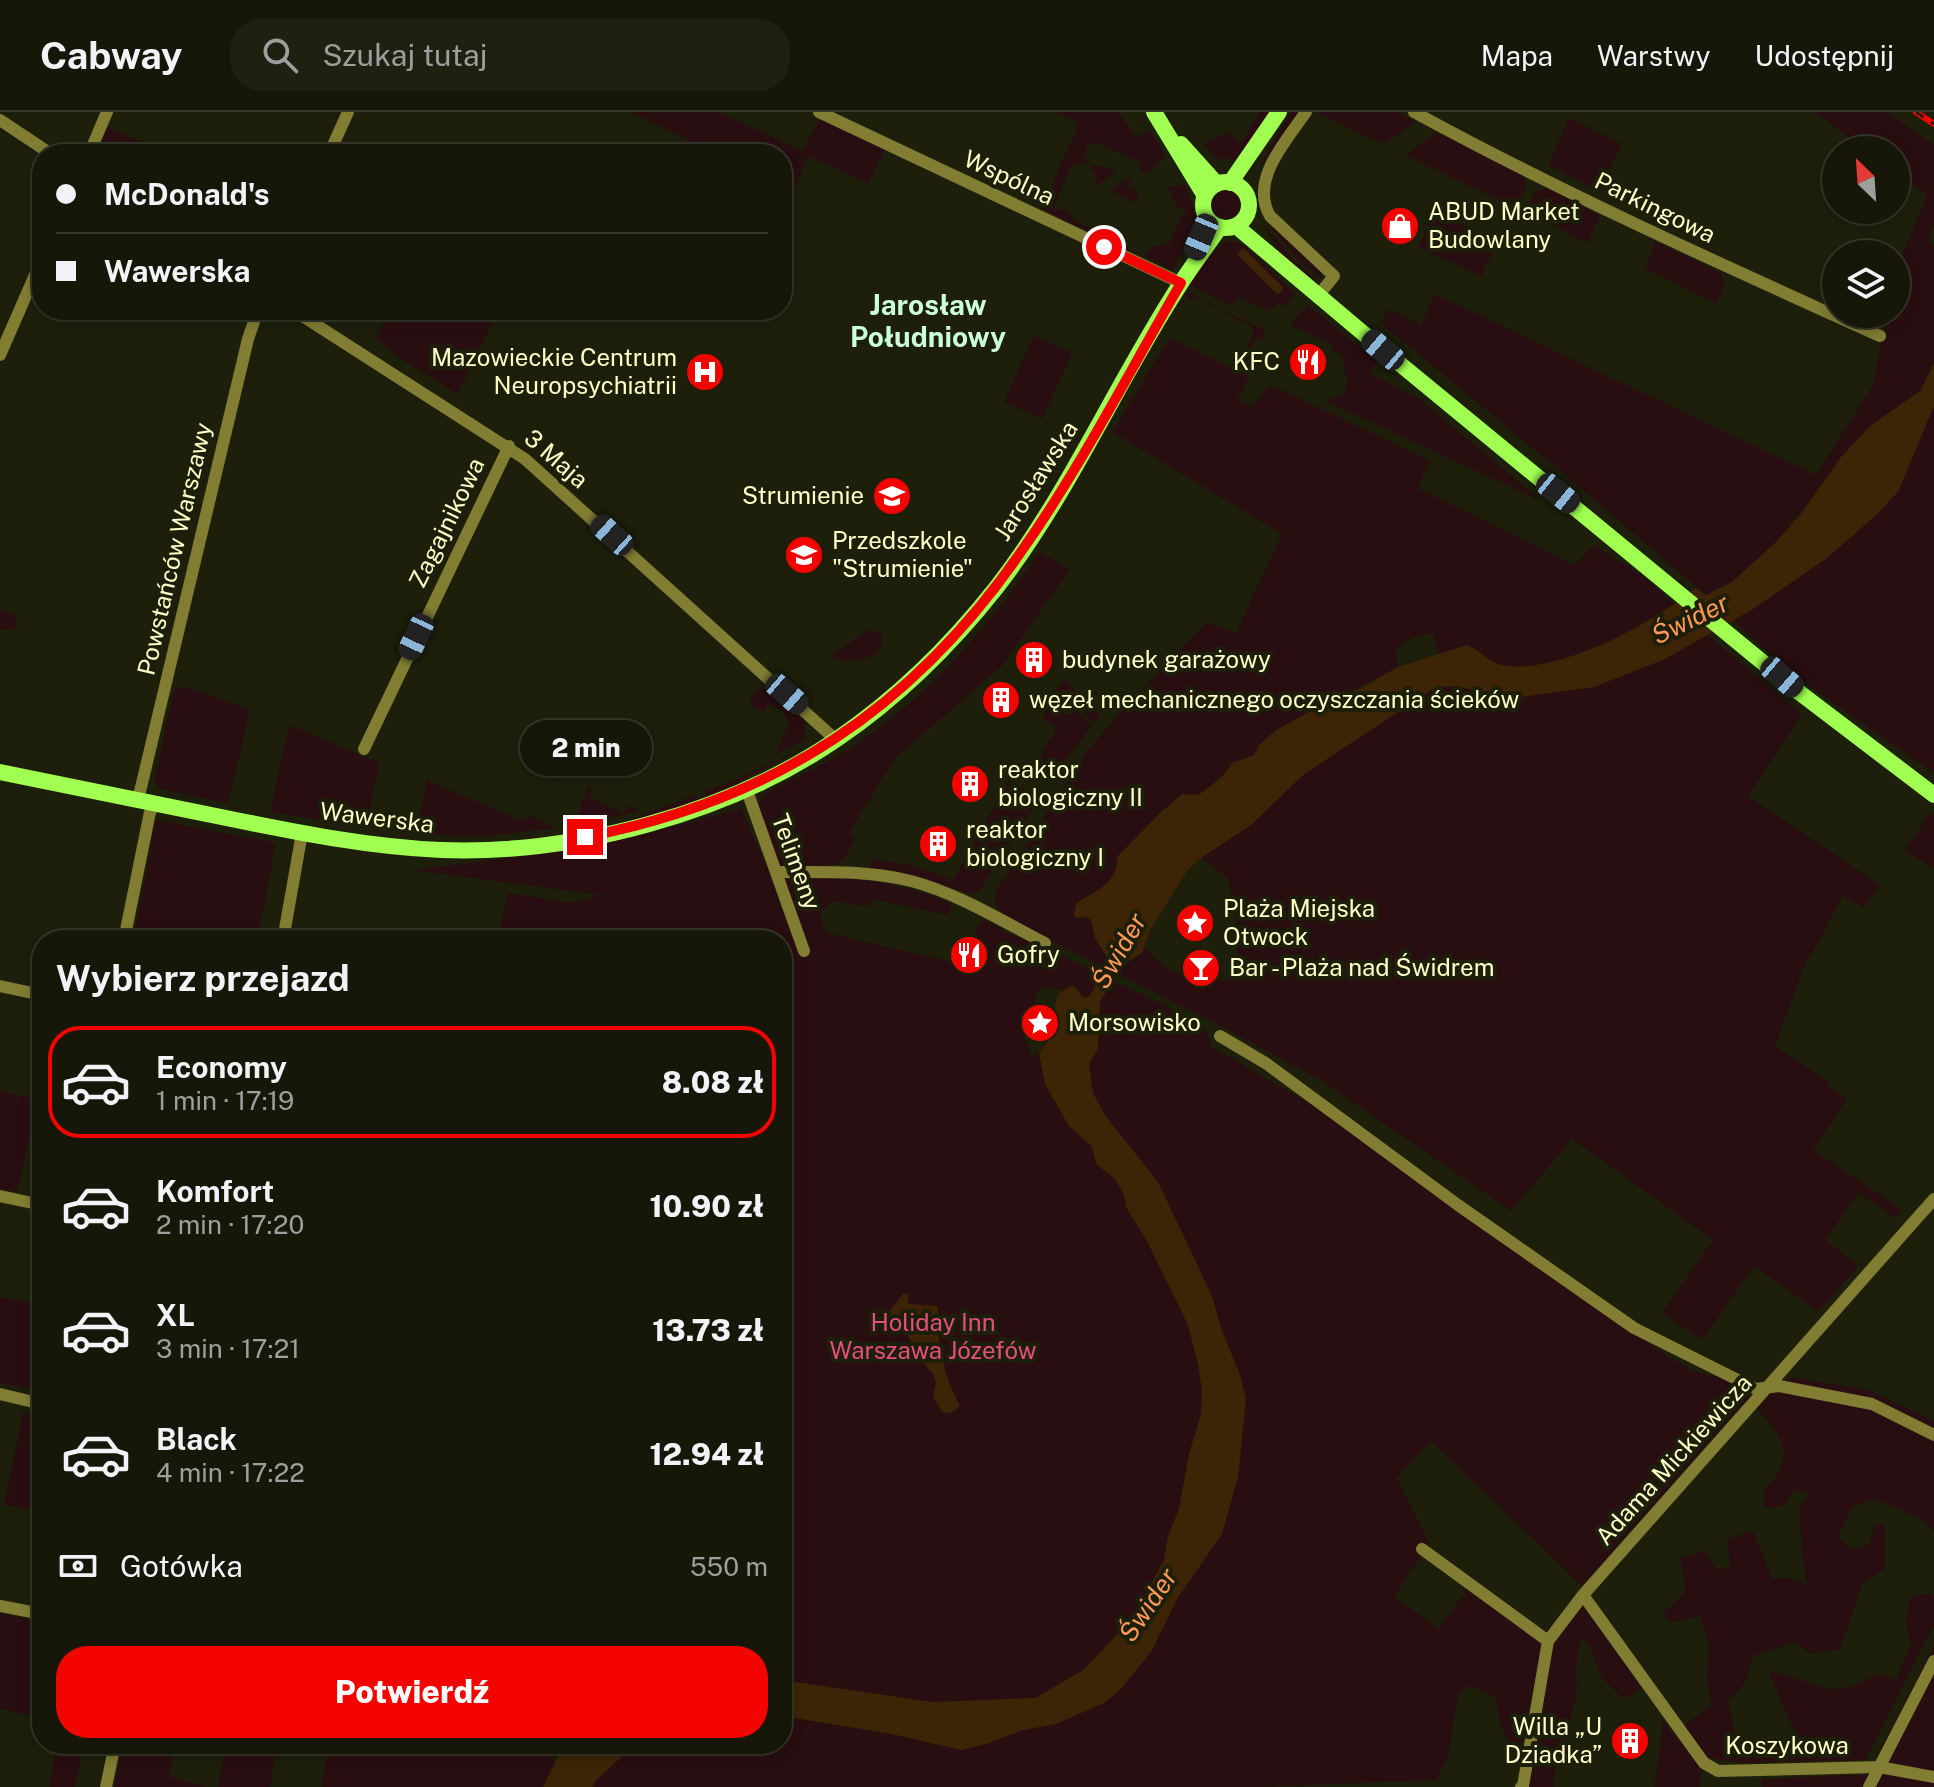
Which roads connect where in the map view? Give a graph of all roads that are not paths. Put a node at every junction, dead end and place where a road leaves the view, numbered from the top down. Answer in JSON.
{"nodes":[{"id":1,"x":107,"y":112,"type":"edge"},
{"id":2,"x":348,"y":112,"type":"edge"},
{"id":3,"x":819,"y":112,"type":"edge"},
{"id":4,"x":1155,"y":112,"type":"edge"},
{"id":5,"x":1306,"y":112,"type":"edge"},
{"id":6,"x":1414,"y":112,"type":"edge"},
{"id":7,"x":1278,"y":114,"type":"edge"},
{"id":8,"x":0,"y":120,"type":"edge"},
{"id":9,"x":36,"y":144,"type":"edge"},
{"id":10,"x":93,"y":144,"type":"edge"},
{"id":11,"x":334,"y":144,"type":"edge"},
{"id":12,"x":1224,"y":189,"type":"junction"},
{"id":13,"x":1228,"y":222,"type":"junction"},
{"id":14,"x":32,"y":282,"type":"edge"},
{"id":15,"x":1181,"y":283,"type":"junction"},
{"id":16,"x":1318,"y":296,"type":"junction"},
{"id":17,"x":0,"y":317,"type":"edge"},
{"id":18,"x":255,"y":320,"type":"edge"},
{"id":19,"x":309,"y":320,"type":"edge"},
{"id":20,"x":14,"y":323,"type":"junction"},
{"id":21,"x":1880,"y":336,"type":"dead end"},
{"id":22,"x":0,"y":355,"type":"edge"},
{"id":23,"x":509,"y":446,"type":"junction"},
{"id":24,"x":836,"y":740,"type":"junction"},
{"id":25,"x":364,"y":749,"type":"dead end"},
{"id":26,"x":0,"y":772,"type":"edge"},
{"id":27,"x":746,"y":788,"type":"junction"},
{"id":28,"x":1934,"y":795,"type":"edge"},
{"id":29,"x":146,"y":802,"type":"junction"},
{"id":30,"x":302,"y":833,"type":"junction"},
{"id":31,"x":776,"y":872,"type":"junction"},
{"id":32,"x":126,"y":930,"type":"edge"},
{"id":33,"x":285,"y":930,"type":"edge"},
{"id":34,"x":1045,"y":943,"type":"dead end"},
{"id":35,"x":804,"y":951,"type":"dead end"},
{"id":36,"x":0,"y":986,"type":"edge"},
{"id":37,"x":32,"y":993,"type":"edge"},
{"id":38,"x":1220,"y":1036,"type":"dead end"},
{"id":39,"x":0,"y":1196,"type":"edge"},
{"id":40,"x":1934,"y":1199,"type":"edge"},
{"id":41,"x":32,"y":1203,"type":"edge"},
{"id":42,"x":1769,"y":1387,"type":"junction"},
{"id":43,"x":0,"y":1394,"type":"edge"},
{"id":44,"x":32,"y":1402,"type":"edge"},
{"id":45,"x":1934,"y":1435,"type":"edge"},
{"id":46,"x":1422,"y":1549,"type":"dead end"},
{"id":47,"x":1583,"y":1595,"type":"junction"},
{"id":48,"x":0,"y":1606,"type":"edge"},
{"id":49,"x":32,"y":1612,"type":"edge"},
{"id":50,"x":1548,"y":1641,"type":"junction"},
{"id":51,"x":1934,"y":1661,"type":"edge"},
{"id":52,"x":113,"y":1754,"type":"edge"},
{"id":53,"x":1879,"y":1767,"type":"junction"},
{"id":54,"x":1934,"y":1777,"type":"edge"},
{"id":55,"x":106,"y":1787,"type":"edge"},
{"id":56,"x":1521,"y":1787,"type":"edge"},
{"id":57,"x":1869,"y":1787,"type":"edge"}],
"edges":[{"from":1,"to":10,"type":"street"},
{"from":2,"to":11,"type":"street"},
{"from":3,"to":15,"type":"street","name":"Wspólna"},
{"from":4,"to":12,"type":"main road"},
{"from":5,"to":16,"type":"street"},
{"from":6,"to":21,"type":"street","name":"Parkingowa"},
{"from":7,"to":12,"type":"main road"},
{"from":8,"to":9,"type":"street"},
{"from":12,"to":13,"type":"main road"},
{"from":12,"to":13,"type":"main road"},
{"from":13,"to":15,"type":"main road","name":"Jarosławska"},
{"from":13,"to":16,"type":"main road"},
{"from":14,"to":20,"type":"street"},
{"from":15,"to":24,"type":"main road","name":"Jarosławska"},
{"from":16,"to":28,"type":"main road"},
{"from":17,"to":20,"type":"street"},
{"from":18,"to":29,"type":"street","name":"Powstańców Warszawy"},
{"from":19,"to":23,"type":"street","name":"3 Maja"},
{"from":20,"to":22,"type":"street"},
{"from":23,"to":24,"type":"street","name":"3 Maja"},
{"from":23,"to":25,"type":"street","name":"Zagajnikowa"},
{"from":24,"to":27,"type":"main road","name":"Jarosławska"},
{"from":26,"to":29,"type":"main road","name":"Wawerska"},
{"from":27,"to":30,"type":"main road","name":"Wawerska"},
{"from":27,"to":31,"type":"street","name":"Telimeny"},
{"from":29,"to":30,"type":"main road","name":"Wawerska"},
{"from":29,"to":32,"type":"street","name":"Powstańców Warszawy"},
{"from":30,"to":33,"type":"street"},
{"from":31,"to":34,"type":"street"},
{"from":31,"to":35,"type":"street","name":"Telimeny"},
{"from":36,"to":37,"type":"street"},
{"from":38,"to":42,"type":"street"},
{"from":39,"to":41,"type":"street"},
{"from":40,"to":42,"type":"street","name":"Adama Mickiewicza"},
{"from":42,"to":45,"type":"street"},
{"from":42,"to":47,"type":"street","name":"Adama Mickiewicza"},
{"from":43,"to":44,"type":"street"},
{"from":46,"to":50,"type":"street"},
{"from":47,"to":50,"type":"street","name":"Adama Mickiewicza"},
{"from":47,"to":53,"type":"street","name":"Koszykowa"},
{"from":48,"to":49,"type":"street"},
{"from":50,"to":56,"type":"street","name":"Adama Mickiewicza"},
{"from":51,"to":53,"type":"street"},
{"from":52,"to":55,"type":"street"},
{"from":53,"to":54,"type":"street","name":"Koszykowa"},
{"from":53,"to":57,"type":"street"}]}
